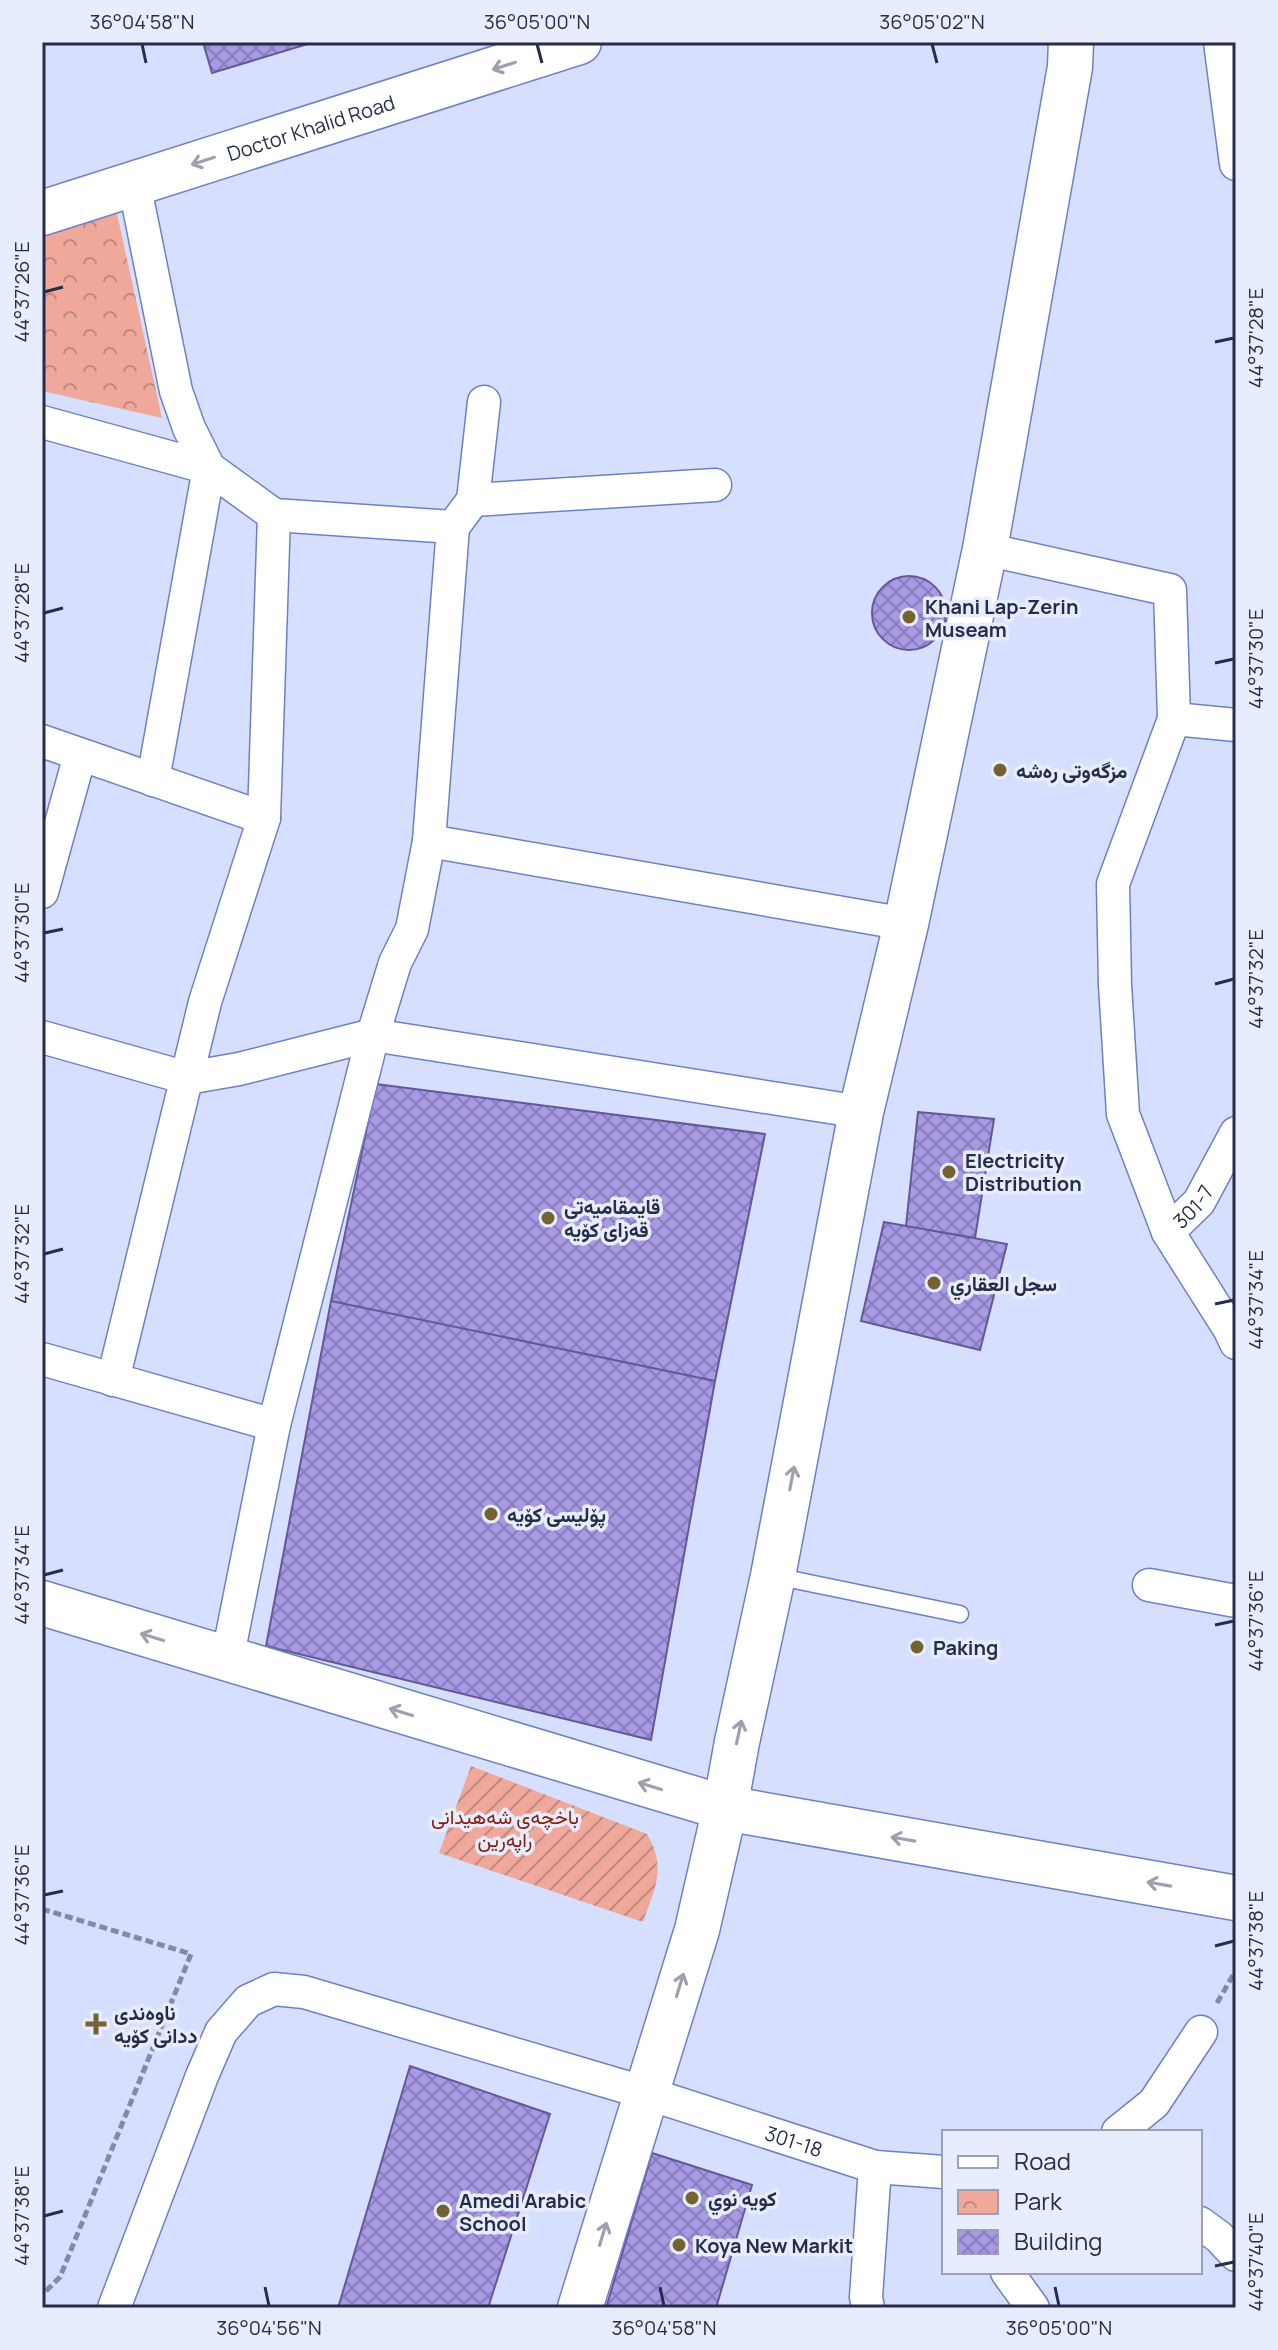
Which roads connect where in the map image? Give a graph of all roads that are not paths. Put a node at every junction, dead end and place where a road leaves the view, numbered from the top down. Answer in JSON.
{"nodes":[{"id":1,"x":579,"y":42,"type":"edge"},
{"id":2,"x":1071,"y":42,"type":"edge"},
{"id":3,"x":1220,"y":42,"type":"edge"},
{"id":4,"x":1236,"y":164,"type":"edge"},
{"id":5,"x":134,"y":183,"type":"junction"},
{"id":6,"x":42,"y":213,"type":"edge"},
{"id":7,"x":484,"y":402,"type":"dead end"},
{"id":8,"x":42,"y":422,"type":"edge"},
{"id":9,"x":209,"y":468,"type":"junction"},
{"id":10,"x":715,"y":485,"type":"dead end"},
{"id":11,"x":473,"y":500,"type":"junction"},
{"id":12,"x":274,"y":515,"type":"junction"},
{"id":13,"x":453,"y":527,"type":"junction"},
{"id":14,"x":985,"y":549,"type":"junction"},
{"id":15,"x":1174,"y":719,"type":"junction"},
{"id":16,"x":1236,"y":725,"type":"edge"},
{"id":17,"x":42,"y":741,"type":"edge"},
{"id":18,"x":80,"y":755,"type":"junction"},
{"id":19,"x":153,"y":780,"type":"junction"},
{"id":20,"x":264,"y":818,"type":"junction"},
{"id":21,"x":429,"y":841,"type":"junction"},
{"id":22,"x":42,"y":892,"type":"edge"},
{"id":23,"x":906,"y":924,"type":"junction"},
{"id":24,"x":373,"y":1035,"type":"junction"},
{"id":25,"x":42,"y":1037,"type":"edge"},
{"id":26,"x":187,"y":1078,"type":"junction"},
{"id":27,"x":861,"y":1112,"type":"junction"},
{"id":28,"x":1236,"y":1133,"type":"edge"},
{"id":29,"x":1168,"y":1232,"type":"junction"},
{"id":30,"x":1236,"y":1343,"type":"edge"},
{"id":31,"x":42,"y":1359,"type":"edge"},
{"id":32,"x":113,"y":1380,"type":"junction"},
{"id":33,"x":274,"y":1425,"type":"junction"},
{"id":34,"x":773,"y":1576,"type":"junction"},
{"id":35,"x":1149,"y":1585,"type":"dead end"},
{"id":36,"x":1236,"y":1601,"type":"edge"},
{"id":37,"x":42,"y":1603,"type":"edge"},
{"id":38,"x":960,"y":1614,"type":"dead end"},
{"id":39,"x":227,"y":1660,"type":"junction"},
{"id":40,"x":725,"y":1808,"type":"junction"},
{"id":41,"x":1236,"y":1898,"type":"edge"},
{"id":42,"x":1201,"y":2032,"type":"dead end"},
{"id":43,"x":646,"y":2093,"type":"junction"},
{"id":44,"x":1120,"y":2130,"type":"edge"},
{"id":45,"x":875,"y":2167,"type":"junction"},
{"id":46,"x":932,"y":2171,"type":"edge"},
{"id":47,"x":942,"y":2193,"type":"edge"},
{"id":48,"x":1202,"y":2224,"type":"edge"},
{"id":49,"x":1236,"y":2255,"type":"edge"},
{"id":50,"x":1008,"y":2274,"type":"edge"},
{"id":51,"x":114,"y":2308,"type":"edge"},
{"id":52,"x":580,"y":2308,"type":"edge"},
{"id":53,"x":868,"y":2308,"type":"edge"},
{"id":54,"x":1033,"y":2308,"type":"edge"}],
"edges":[{"from":1,"to":5,"type":"main road","name":"Doctor Khalid Road","one_way":true},
{"from":2,"to":14,"type":"main road"},
{"from":3,"to":4,"type":"street"},
{"from":5,"to":6,"type":"main road","name":"Doctor Khalid Road"},
{"from":5,"to":9,"type":"street"},
{"from":7,"to":11,"type":"street"},
{"from":8,"to":9,"type":"street"},
{"from":9,"to":12,"type":"street"},
{"from":9,"to":19,"type":"street"},
{"from":10,"to":11,"type":"street"},
{"from":11,"to":13,"type":"street"},
{"from":12,"to":13,"type":"street"},
{"from":12,"to":20,"type":"street"},
{"from":13,"to":21,"type":"street"},
{"from":14,"to":15,"type":"street"},
{"from":14,"to":23,"type":"main road"},
{"from":15,"to":16,"type":"street"},
{"from":15,"to":29,"type":"street"},
{"from":17,"to":18,"type":"street"},
{"from":18,"to":19,"type":"street"},
{"from":18,"to":22,"type":"street"},
{"from":19,"to":20,"type":"street"},
{"from":20,"to":26,"type":"street"},
{"from":21,"to":23,"type":"street"},
{"from":21,"to":24,"type":"street"},
{"from":23,"to":27,"type":"main road"},
{"from":24,"to":26,"type":"street"},
{"from":24,"to":27,"type":"street"},
{"from":24,"to":33,"type":"street"},
{"from":25,"to":26,"type":"street"},
{"from":26,"to":32,"type":"street"},
{"from":34,"to":27,"type":"main road","one_way":true},
{"from":28,"to":29,"type":"street","name":"301-7"},
{"from":29,"to":30,"type":"street"},
{"from":31,"to":32,"type":"street"},
{"from":32,"to":33,"type":"street"},
{"from":33,"to":39,"type":"street"},
{"from":34,"to":38,"type":"lane"},
{"from":40,"to":34,"type":"main road","one_way":true},
{"from":35,"to":36,"type":"street"},
{"from":39,"to":37,"type":"main road","one_way":true},
{"from":40,"to":39,"type":"main road","one_way":true},
{"from":41,"to":40,"type":"main road","one_way":true},
{"from":43,"to":40,"type":"main road","one_way":true},
{"from":42,"to":44,"type":"street"},
{"from":43,"to":45,"type":"street","name":"301-18"},
{"from":43,"to":51,"type":"street","name":"301-18"},
{"from":52,"to":43,"type":"main road","one_way":true},
{"from":45,"to":46,"type":"street","name":"301-18"},
{"from":45,"to":53,"type":"street"},
{"from":46,"to":47,"type":"street"},
{"from":48,"to":49,"type":"street"},
{"from":50,"to":54,"type":"street"}]}
